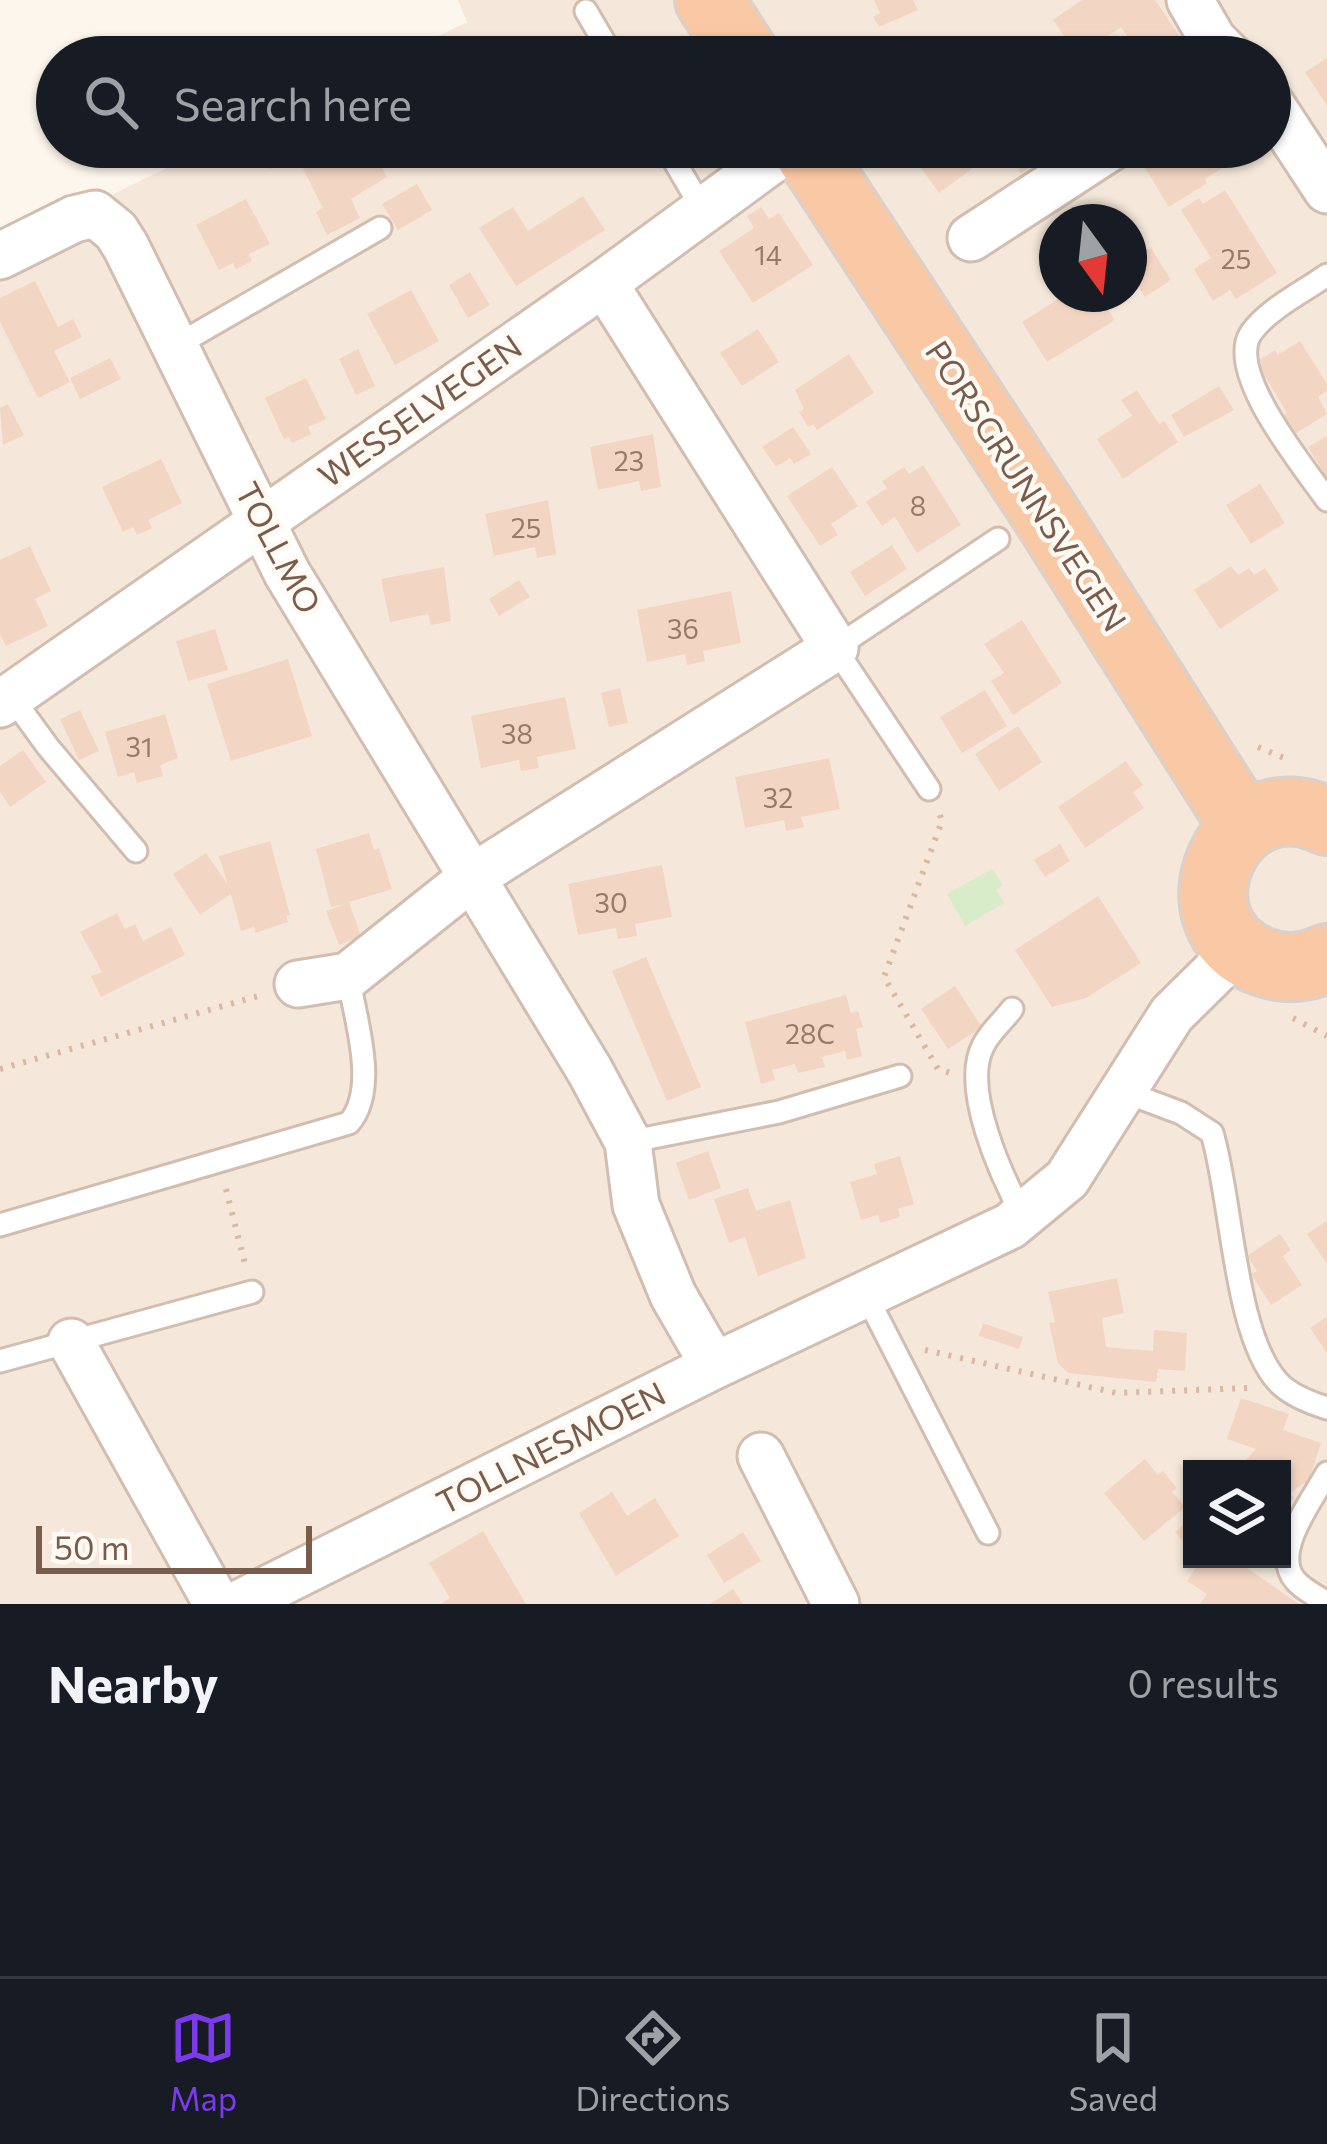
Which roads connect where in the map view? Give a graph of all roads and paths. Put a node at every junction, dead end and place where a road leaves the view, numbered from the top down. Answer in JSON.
{"nodes":[{"id":1,"x":709,"y":0,"type":"edge"},
{"id":2,"x":1190,"y":0,"type":"edge"},
{"id":3,"x":586,"y":11,"type":"dead end"},
{"id":4,"x":601,"y":36,"type":"edge"},
{"id":5,"x":732,"y":36,"type":"edge"},
{"id":6,"x":1212,"y":36,"type":"edge"},
{"id":7,"x":1291,"y":135,"type":"edge"},
{"id":8,"x":678,"y":168,"type":"edge"},
{"id":9,"x":761,"y":168,"type":"edge"},
{"id":10,"x":819,"y":168,"type":"edge"},
{"id":11,"x":1078,"y":168,"type":"edge"},
{"id":12,"x":1327,"y":190,"type":"edge"},
{"id":13,"x":703,"y":210,"type":"junction"},
{"id":14,"x":380,"y":228,"type":"dead end"},
{"id":15,"x":970,"y":238,"type":"dead end"},
{"id":16,"x":0,"y":256,"type":"edge"},
{"id":17,"x":1327,"y":275,"type":"edge"},
{"id":18,"x":604,"y":283,"type":"junction"},
{"id":19,"x":177,"y":345,"type":"junction"},
{"id":20,"x":1327,"y":500,"type":"edge"},
{"id":21,"x":261,"y":522,"type":"junction"},
{"id":22,"x":998,"y":539,"type":"dead end"},
{"id":23,"x":835,"y":648,"type":"junction"},
{"id":24,"x":6,"y":700,"type":"edge"},
{"id":25,"x":929,"y":789,"type":"joint"},
{"id":26,"x":1327,"y":821,"type":"edge"},
{"id":27,"x":1244,"y":827,"type":"junction"},
{"id":28,"x":136,"y":851,"type":"dead end"},
{"id":29,"x":471,"y":878,"type":"junction"},
{"id":30,"x":1239,"y":948,"type":"junction"},
{"id":31,"x":1327,"y":958,"type":"edge"},
{"id":32,"x":348,"y":976,"type":"junction"},
{"id":33,"x":298,"y":985,"type":"joint"},
{"id":34,"x":1012,"y":1010,"type":"dead end"},
{"id":35,"x":0,"y":1069,"type":"edge"},
{"id":36,"x":900,"y":1076,"type":"dead end"},
{"id":37,"x":976,"y":1082,"type":"junction"},
{"id":38,"x":1126,"y":1092,"type":"junction"},
{"id":39,"x":628,"y":1142,"type":"junction"},
{"id":40,"x":219,"y":1162,"type":"junction"},
{"id":41,"x":1024,"y":1216,"type":"junction"},
{"id":42,"x":0,"y":1225,"type":"edge"},
{"id":43,"x":252,"y":1292,"type":"joint"},
{"id":44,"x":867,"y":1297,"type":"junction"},
{"id":45,"x":71,"y":1342,"type":"junction"},
{"id":46,"x":891,"y":1344,"type":"junction"},
{"id":47,"x":0,"y":1361,"type":"edge"},
{"id":48,"x":715,"y":1366,"type":"junction"},
{"id":49,"x":1281,"y":1385,"type":"junction"},
{"id":50,"x":1327,"y":1408,"type":"edge"},
{"id":51,"x":761,"y":1456,"type":"dead end"},
{"id":52,"x":1327,"y":1473,"type":"edge"},
{"id":53,"x":988,"y":1533,"type":"dead end"},
{"id":54,"x":1327,"y":1603,"type":"edge"},
{"id":55,"x":217,"y":1604,"type":"edge"},
{"id":56,"x":238,"y":1604,"type":"edge"},
{"id":57,"x":836,"y":1604,"type":"edge"}],
"edges":[{"from":1,"to":5,"type":"highway"},
{"from":2,"to":6,"type":"street"},
{"from":3,"to":4,"type":"lane"},
{"from":7,"to":12,"type":"street"},
{"from":8,"to":13,"type":"lane"},
{"from":9,"to":13,"type":"street","name":"WESSELVEGEN"},
{"from":10,"to":27,"type":"highway","name":"PORSGRUNNSVEGEN"},
{"from":11,"to":15,"type":"street"},
{"from":13,"to":18,"type":"street","name":"WESSELVEGEN"},
{"from":14,"to":19,"type":"lane"},
{"from":16,"to":19,"type":"street","name":"TOLLMO"},
{"from":17,"to":20,"type":"lane"},
{"from":18,"to":21,"type":"street","name":"WESSELVEGEN"},
{"from":18,"to":23,"type":"street"},
{"from":19,"to":21,"type":"street","name":"TOLLMO"},
{"from":21,"to":24,"type":"street","name":"WESSELVEGEN"},
{"from":21,"to":29,"type":"street","name":"TOLLMO"},
{"from":22,"to":23,"type":"lane"},
{"from":23,"to":25,"type":"lane"},
{"from":23,"to":29,"type":"street"},
{"from":24,"to":28,"type":"lane"},
{"from":25,"to":37,"type":"path"},
{"from":26,"to":27,"type":"highway"},
{"from":27,"to":30,"type":"highway"},
{"from":29,"to":32,"type":"street"},
{"from":29,"to":39,"type":"street","name":"TOLLMO"},
{"from":30,"to":31,"type":"highway"},
{"from":30,"to":38,"type":"street","name":"TOLLNESMOEN"},
{"from":32,"to":33,"type":"street"},
{"from":32,"to":40,"type":"lane"},
{"from":33,"to":35,"type":"path"},
{"from":34,"to":37,"type":"lane"},
{"from":36,"to":39,"type":"lane"},
{"from":37,"to":41,"type":"lane"},
{"from":38,"to":41,"type":"street","name":"TOLLNESMOEN"},
{"from":38,"to":49,"type":"lane"},
{"from":39,"to":48,"type":"street","name":"TOLLMO"},
{"from":40,"to":42,"type":"lane"},
{"from":40,"to":43,"type":"path"},
{"from":41,"to":44,"type":"street","name":"TOLLNESMOEN"},
{"from":43,"to":45,"type":"lane"},
{"from":44,"to":46,"type":"lane"},
{"from":44,"to":48,"type":"street","name":"TOLLNESMOEN"},
{"from":45,"to":47,"type":"lane"},
{"from":45,"to":55,"type":"street"},
{"from":46,"to":49,"type":"path"},
{"from":46,"to":53,"type":"lane"},
{"from":48,"to":56,"type":"street","name":"TOLLNESMOEN"},
{"from":49,"to":50,"type":"lane"},
{"from":51,"to":57,"type":"street"},
{"from":52,"to":54,"type":"lane"}]}
